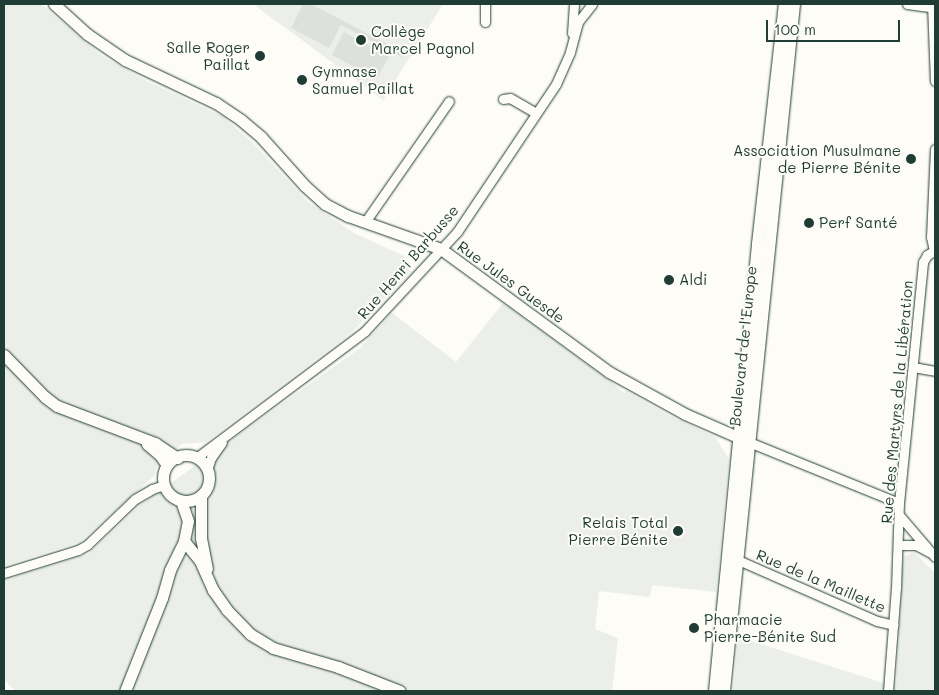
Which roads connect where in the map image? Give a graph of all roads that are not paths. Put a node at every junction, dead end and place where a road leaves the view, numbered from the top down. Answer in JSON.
{"nodes":[{"id":1,"x":54,"y":4,"type":"edge"},
{"id":2,"x":485,"y":4,"type":"edge"},
{"id":3,"x":574,"y":4,"type":"edge"},
{"id":4,"x":588,"y":4,"type":"edge"},
{"id":5,"x":785,"y":4,"type":"edge"},
{"id":6,"x":794,"y":4,"type":"edge"},
{"id":7,"x":907,"y":4,"type":"edge"},
{"id":8,"x":933,"y":6,"type":"edge"},
{"id":9,"x":485,"y":22,"type":"dead end"},
{"id":10,"x":573,"y":43,"type":"junction"},
{"id":11,"x":935,"y":81,"type":"edge"},
{"id":12,"x":502,"y":99,"type":"dead end"},
{"id":13,"x":449,"y":101,"type":"dead end"},
{"id":14,"x":536,"y":114,"type":"junction"},
{"id":15,"x":935,"y":149,"type":"edge"},
{"id":16,"x":365,"y":222,"type":"junction"},
{"id":17,"x":441,"y":249,"type":"junction"},
{"id":18,"x":934,"y":251,"type":"edge"},
{"id":19,"x":4,"y":355,"type":"edge"},
{"id":20,"x":913,"y":367,"type":"junction"},
{"id":21,"x":935,"y":371,"type":"edge"},
{"id":22,"x":232,"y":431,"type":"junction"},
{"id":23,"x":137,"y":438,"type":"junction"},
{"id":24,"x":744,"y":440,"type":"junction"},
{"id":25,"x":177,"y":458,"type":"junction"},
{"id":26,"x":196,"y":458,"type":"junction"},
{"id":27,"x":167,"y":465,"type":"junction"},
{"id":28,"x":207,"y":470,"type":"junction"},
{"id":29,"x":164,"y":485,"type":"junction"},
{"id":30,"x":201,"y":496,"type":"junction"},
{"id":31,"x":182,"y":501,"type":"junction"},
{"id":32,"x":899,"y":503,"type":"junction"},
{"id":33,"x":899,"y":515,"type":"junction"},
{"id":34,"x":200,"y":526,"type":"junction"},
{"id":35,"x":187,"y":544,"type":"junction"},
{"id":36,"x":899,"y":545,"type":"junction"},
{"id":37,"x":933,"y":555,"type":"edge"},
{"id":38,"x":738,"y":560,"type":"junction"},
{"id":39,"x":4,"y":573,"type":"edge"},
{"id":40,"x":210,"y":582,"type":"junction"},
{"id":41,"x":894,"y":625,"type":"junction"},
{"id":42,"x":125,"y":691,"type":"edge"},
{"id":43,"x":400,"y":691,"type":"edge"},
{"id":44,"x":715,"y":691,"type":"edge"},
{"id":45,"x":724,"y":691,"type":"edge"},
{"id":46,"x":888,"y":691,"type":"edge"}],
"edges":[{"from":1,"to":16,"type":"street","name":"Rue Jules Guesde"},
{"from":2,"to":9,"type":"street"},
{"from":3,"to":10,"type":"street","name":"Rue Henri Barbusse"},
{"from":4,"to":10,"type":"street","name":"Rue Henri Barbusse"},
{"from":5,"to":24,"type":"main road","name":"Boulevard de l'Europe"},
{"from":6,"to":24,"type":"main road","name":"Boulevard de l'Europe"},
{"from":7,"to":8,"type":"street"},
{"from":8,"to":11,"type":"street"},
{"from":10,"to":14,"type":"street","name":"Rue Henri Barbusse"},
{"from":12,"to":14,"type":"street"},
{"from":13,"to":16,"type":"street"},
{"from":14,"to":17,"type":"street","name":"Rue Henri Barbusse"},
{"from":15,"to":18,"type":"street","name":"Rue des Martyrs de la Libération"},
{"from":16,"to":17,"type":"street","name":"Rue Jules Guesde"},
{"from":17,"to":22,"type":"street","name":"Rue Henri Barbusse"},
{"from":17,"to":24,"type":"street","name":"Rue Jules Guesde"},
{"from":18,"to":20,"type":"street","name":"Rue des Martyrs de la Libération"},
{"from":19,"to":23,"type":"street"},
{"from":20,"to":21,"type":"street"},
{"from":20,"to":32,"type":"street","name":"Rue des Martyrs de la Libération"},
{"from":22,"to":26,"type":"street","name":"Rue Henri Barbusse"},
{"from":22,"to":28,"type":"street","name":"Rue Henri Barbusse"},
{"from":23,"to":25,"type":"street"},
{"from":23,"to":27,"type":"street"},
{"from":24,"to":32,"type":"street","name":"Rue Jules Guesde"},
{"from":24,"to":38,"type":"main road","name":"Boulevard de l'Europe"},
{"from":24,"to":44,"type":"main road","name":"Boulevard de l'Europe"},
{"from":25,"to":26,"type":"street"},
{"from":25,"to":27,"type":"street"},
{"from":26,"to":28,"type":"street"},
{"from":27,"to":29,"type":"street"},
{"from":28,"to":30,"type":"street"},
{"from":29,"to":31,"type":"street"},
{"from":29,"to":39,"type":"street"},
{"from":30,"to":31,"type":"street"},
{"from":30,"to":34,"type":"street"},
{"from":31,"to":35,"type":"street"},
{"from":32,"to":33,"type":"street","name":"Rue des Martyrs de la Libération"},
{"from":33,"to":36,"type":"street","name":"Rue des Martyrs de la Libération"},
{"from":33,"to":37,"type":"street"},
{"from":34,"to":35,"type":"street"},
{"from":34,"to":40,"type":"street"},
{"from":35,"to":40,"type":"street"},
{"from":35,"to":42,"type":"street"},
{"from":36,"to":37,"type":"street"},
{"from":36,"to":41,"type":"street","name":"Rue des Martyrs de la Libération"},
{"from":38,"to":41,"type":"street","name":"Rue de la Maillette"},
{"from":38,"to":45,"type":"main road","name":"Boulevard de l'Europe"},
{"from":40,"to":43,"type":"street"},
{"from":41,"to":46,"type":"street","name":"Rue des Martyrs de la Libération"}]}
